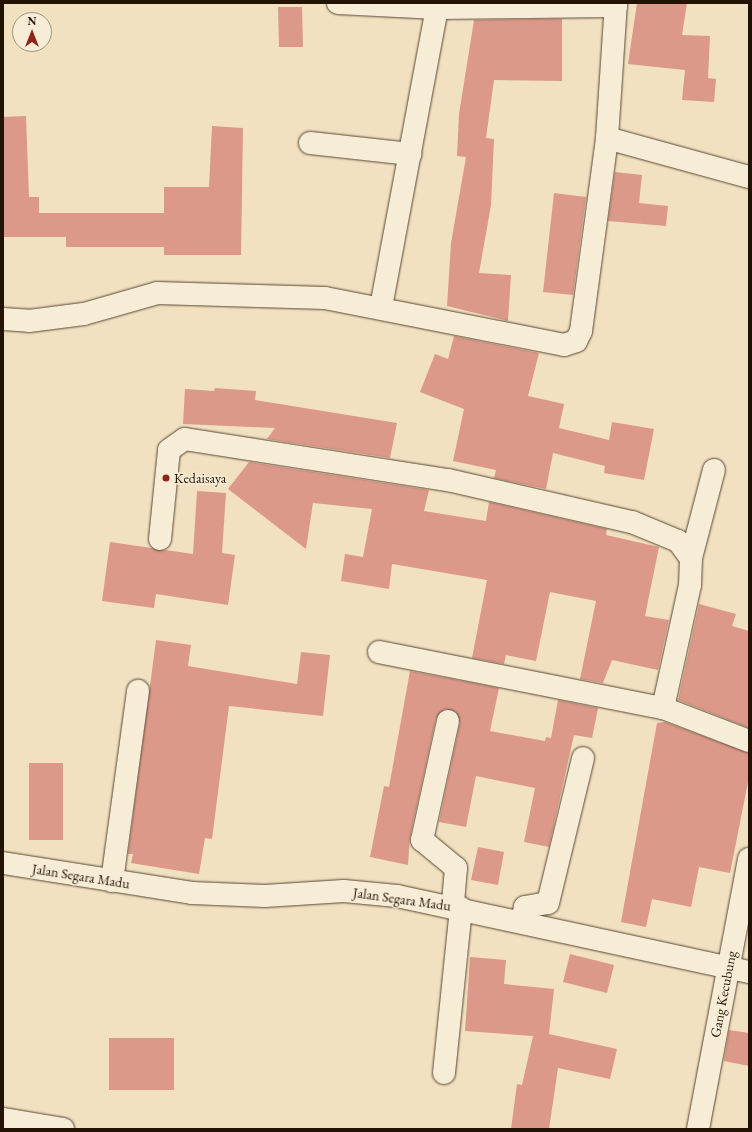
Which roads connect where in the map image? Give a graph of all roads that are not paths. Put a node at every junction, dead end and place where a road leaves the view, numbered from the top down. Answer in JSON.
{"nodes":[{"id":1,"x":338,"y":3,"type":"edge"},
{"id":2,"x":616,"y":5,"type":"edge"},
{"id":3,"x":437,"y":8,"type":"junction"},
{"id":4,"x":607,"y":138,"type":"junction"},
{"id":5,"x":310,"y":144,"type":"dead end"},
{"id":6,"x":410,"y":154,"type":"junction"},
{"id":7,"x":749,"y":177,"type":"edge"},
{"id":8,"x":381,"y":307,"type":"junction"},
{"id":9,"x":3,"y":318,"type":"edge"},
{"id":10,"x":714,"y":470,"type":"dead end"},
{"id":11,"x":160,"y":539,"type":"dead end"},
{"id":12,"x":691,"y":558,"type":"junction"},
{"id":13,"x":379,"y":652,"type":"dead end"},
{"id":14,"x":138,"y":691,"type":"dead end"},
{"id":15,"x":663,"y":708,"type":"junction"},
{"id":16,"x":448,"y":721,"type":"dead end"},
{"id":17,"x":749,"y":741,"type":"edge"},
{"id":18,"x":583,"y":758,"type":"dead end"},
{"id":19,"x":749,"y":859,"type":"edge"},
{"id":20,"x":3,"y":863,"type":"edge"},
{"id":21,"x":112,"y":881,"type":"junction"},
{"id":22,"x":457,"y":907,"type":"junction"},
{"id":23,"x":522,"y":922,"type":"junction"},
{"id":24,"x":727,"y":970,"type":"junction"},
{"id":25,"x":749,"y":972,"type":"edge"},
{"id":26,"x":444,"y":1073,"type":"dead end"},
{"id":27,"x":3,"y":1119,"type":"edge"},
{"id":28,"x":62,"y":1129,"type":"edge"},
{"id":29,"x":698,"y":1129,"type":"edge"}],
"edges":[{"from":1,"to":3,"type":"street"},
{"from":2,"to":3,"type":"street"},
{"from":2,"to":4,"type":"street"},
{"from":3,"to":6,"type":"street"},
{"from":4,"to":7,"type":"street"},
{"from":4,"to":8,"type":"street"},
{"from":5,"to":6,"type":"street"},
{"from":6,"to":8,"type":"street"},
{"from":8,"to":9,"type":"street"},
{"from":10,"to":12,"type":"street"},
{"from":11,"to":12,"type":"street"},
{"from":12,"to":15,"type":"street"},
{"from":13,"to":15,"type":"street"},
{"from":14,"to":21,"type":"street"},
{"from":15,"to":17,"type":"street"},
{"from":16,"to":22,"type":"street"},
{"from":18,"to":23,"type":"street"},
{"from":19,"to":24,"type":"street","name":"Gang Kecubung"},
{"from":20,"to":21,"type":"street","name":"Jalan Segara Madu"},
{"from":21,"to":22,"type":"street","name":"Jalan Segara Madu"},
{"from":22,"to":23,"type":"street","name":"Jalan Segara Madu"},
{"from":22,"to":26,"type":"street"},
{"from":23,"to":24,"type":"street","name":"Jalan Segara Madu"},
{"from":24,"to":25,"type":"street","name":"Jalan Segara Madu"},
{"from":24,"to":29,"type":"street","name":"Gang Kecubung"},
{"from":27,"to":28,"type":"street"}]}
